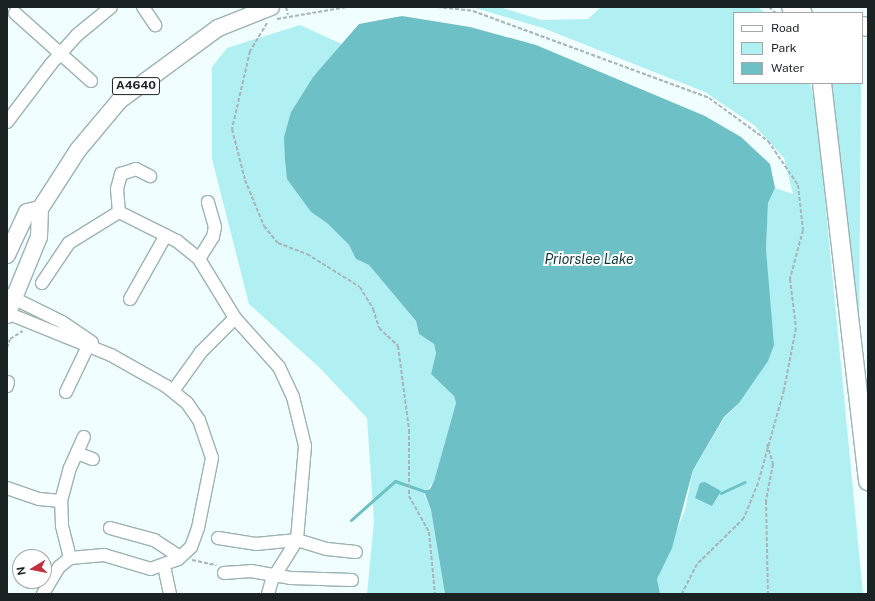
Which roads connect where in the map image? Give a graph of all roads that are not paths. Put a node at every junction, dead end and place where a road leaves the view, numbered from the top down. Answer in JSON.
{"nodes":[{"id":1,"x":111,"y":7,"type":"edge"},
{"id":2,"x":143,"y":7,"type":"edge"},
{"id":3,"x":271,"y":7,"type":"edge"},
{"id":4,"x":790,"y":7,"type":"edge"},
{"id":5,"x":801,"y":12,"type":"edge"},
{"id":6,"x":14,"y":14,"type":"edge"},
{"id":7,"x":155,"y":25,"type":"dead end"},
{"id":8,"x":61,"y":53,"type":"junction"},
{"id":9,"x":91,"y":81,"type":"dead end"},
{"id":10,"x":822,"y":84,"type":"edge"},
{"id":11,"x":7,"y":122,"type":"edge"},
{"id":12,"x":150,"y":176,"type":"dead end"},
{"id":13,"x":208,"y":202,"type":"dead end"},
{"id":14,"x":39,"y":212,"type":"junction"},
{"id":15,"x":120,"y":212,"type":"junction"},
{"id":16,"x":166,"y":235,"type":"junction"},
{"id":17,"x":7,"y":255,"type":"edge"},
{"id":18,"x":199,"y":259,"type":"junction"},
{"id":19,"x":42,"y":283,"type":"dead end"},
{"id":20,"x":130,"y":299,"type":"dead end"},
{"id":21,"x":8,"y":303,"type":"edge"},
{"id":22,"x":235,"y":318,"type":"junction"},
{"id":23,"x":88,"y":346,"type":"junction"},
{"id":24,"x":111,"y":355,"type":"junction"},
{"id":25,"x":173,"y":391,"type":"junction"},
{"id":26,"x":66,"y":392,"type":"dead end"},
{"id":27,"x":84,"y":437,"type":"dead end"},
{"id":28,"x":77,"y":453,"type":"junction"},
{"id":29,"x":93,"y":459,"type":"dead end"},
{"id":30,"x":868,"y":481,"type":"edge"},
{"id":31,"x":7,"y":488,"type":"edge"},
{"id":32,"x":61,"y":501,"type":"junction"},
{"id":33,"x":110,"y":528,"type":"dead end"},
{"id":34,"x":218,"y":538,"type":"dead end"},
{"id":35,"x":297,"y":540,"type":"junction"},
{"id":36,"x":356,"y":552,"type":"dead end"},
{"id":37,"x":180,"y":557,"type":"junction"},
{"id":38,"x":70,"y":558,"type":"junction"},
{"id":39,"x":164,"y":566,"type":"junction"},
{"id":40,"x":224,"y":573,"type":"dead end"},
{"id":41,"x":275,"y":576,"type":"junction"},
{"id":42,"x":352,"y":580,"type":"dead end"},
{"id":43,"x":43,"y":594,"type":"edge"},
{"id":44,"x":170,"y":594,"type":"edge"},
{"id":45,"x":268,"y":594,"type":"edge"}],
"edges":[{"from":1,"to":8,"type":"street"},
{"from":2,"to":7,"type":"street"},
{"from":3,"to":14,"type":"main road","number":"A4640"},
{"from":4,"to":5,"type":"highway"},
{"from":6,"to":8,"type":"street"},
{"from":8,"to":9,"type":"street"},
{"from":8,"to":11,"type":"street"},
{"from":10,"to":30,"type":"highway"},
{"from":12,"to":15,"type":"street"},
{"from":13,"to":18,"type":"street"},
{"from":14,"to":17,"type":"main road"},
{"from":14,"to":21,"type":"main road"},
{"from":15,"to":16,"type":"street"},
{"from":15,"to":19,"type":"street"},
{"from":16,"to":18,"type":"street"},
{"from":16,"to":20,"type":"street"},
{"from":18,"to":22,"type":"street"},
{"from":21,"to":23,"type":"street"},
{"from":21,"to":24,"type":"street"},
{"from":22,"to":25,"type":"street"},
{"from":22,"to":35,"type":"street"},
{"from":23,"to":24,"type":"street"},
{"from":23,"to":26,"type":"street"},
{"from":24,"to":25,"type":"street"},
{"from":25,"to":37,"type":"street"},
{"from":27,"to":28,"type":"street"},
{"from":28,"to":29,"type":"street"},
{"from":28,"to":32,"type":"street"},
{"from":31,"to":32,"type":"street"},
{"from":32,"to":38,"type":"street"},
{"from":33,"to":37,"type":"street"},
{"from":34,"to":35,"type":"street"},
{"from":35,"to":36,"type":"street"},
{"from":35,"to":41,"type":"street"},
{"from":37,"to":39,"type":"street"},
{"from":38,"to":39,"type":"street"},
{"from":38,"to":43,"type":"street"},
{"from":39,"to":44,"type":"street"},
{"from":40,"to":41,"type":"street"},
{"from":41,"to":42,"type":"street"},
{"from":41,"to":45,"type":"street"}]}
